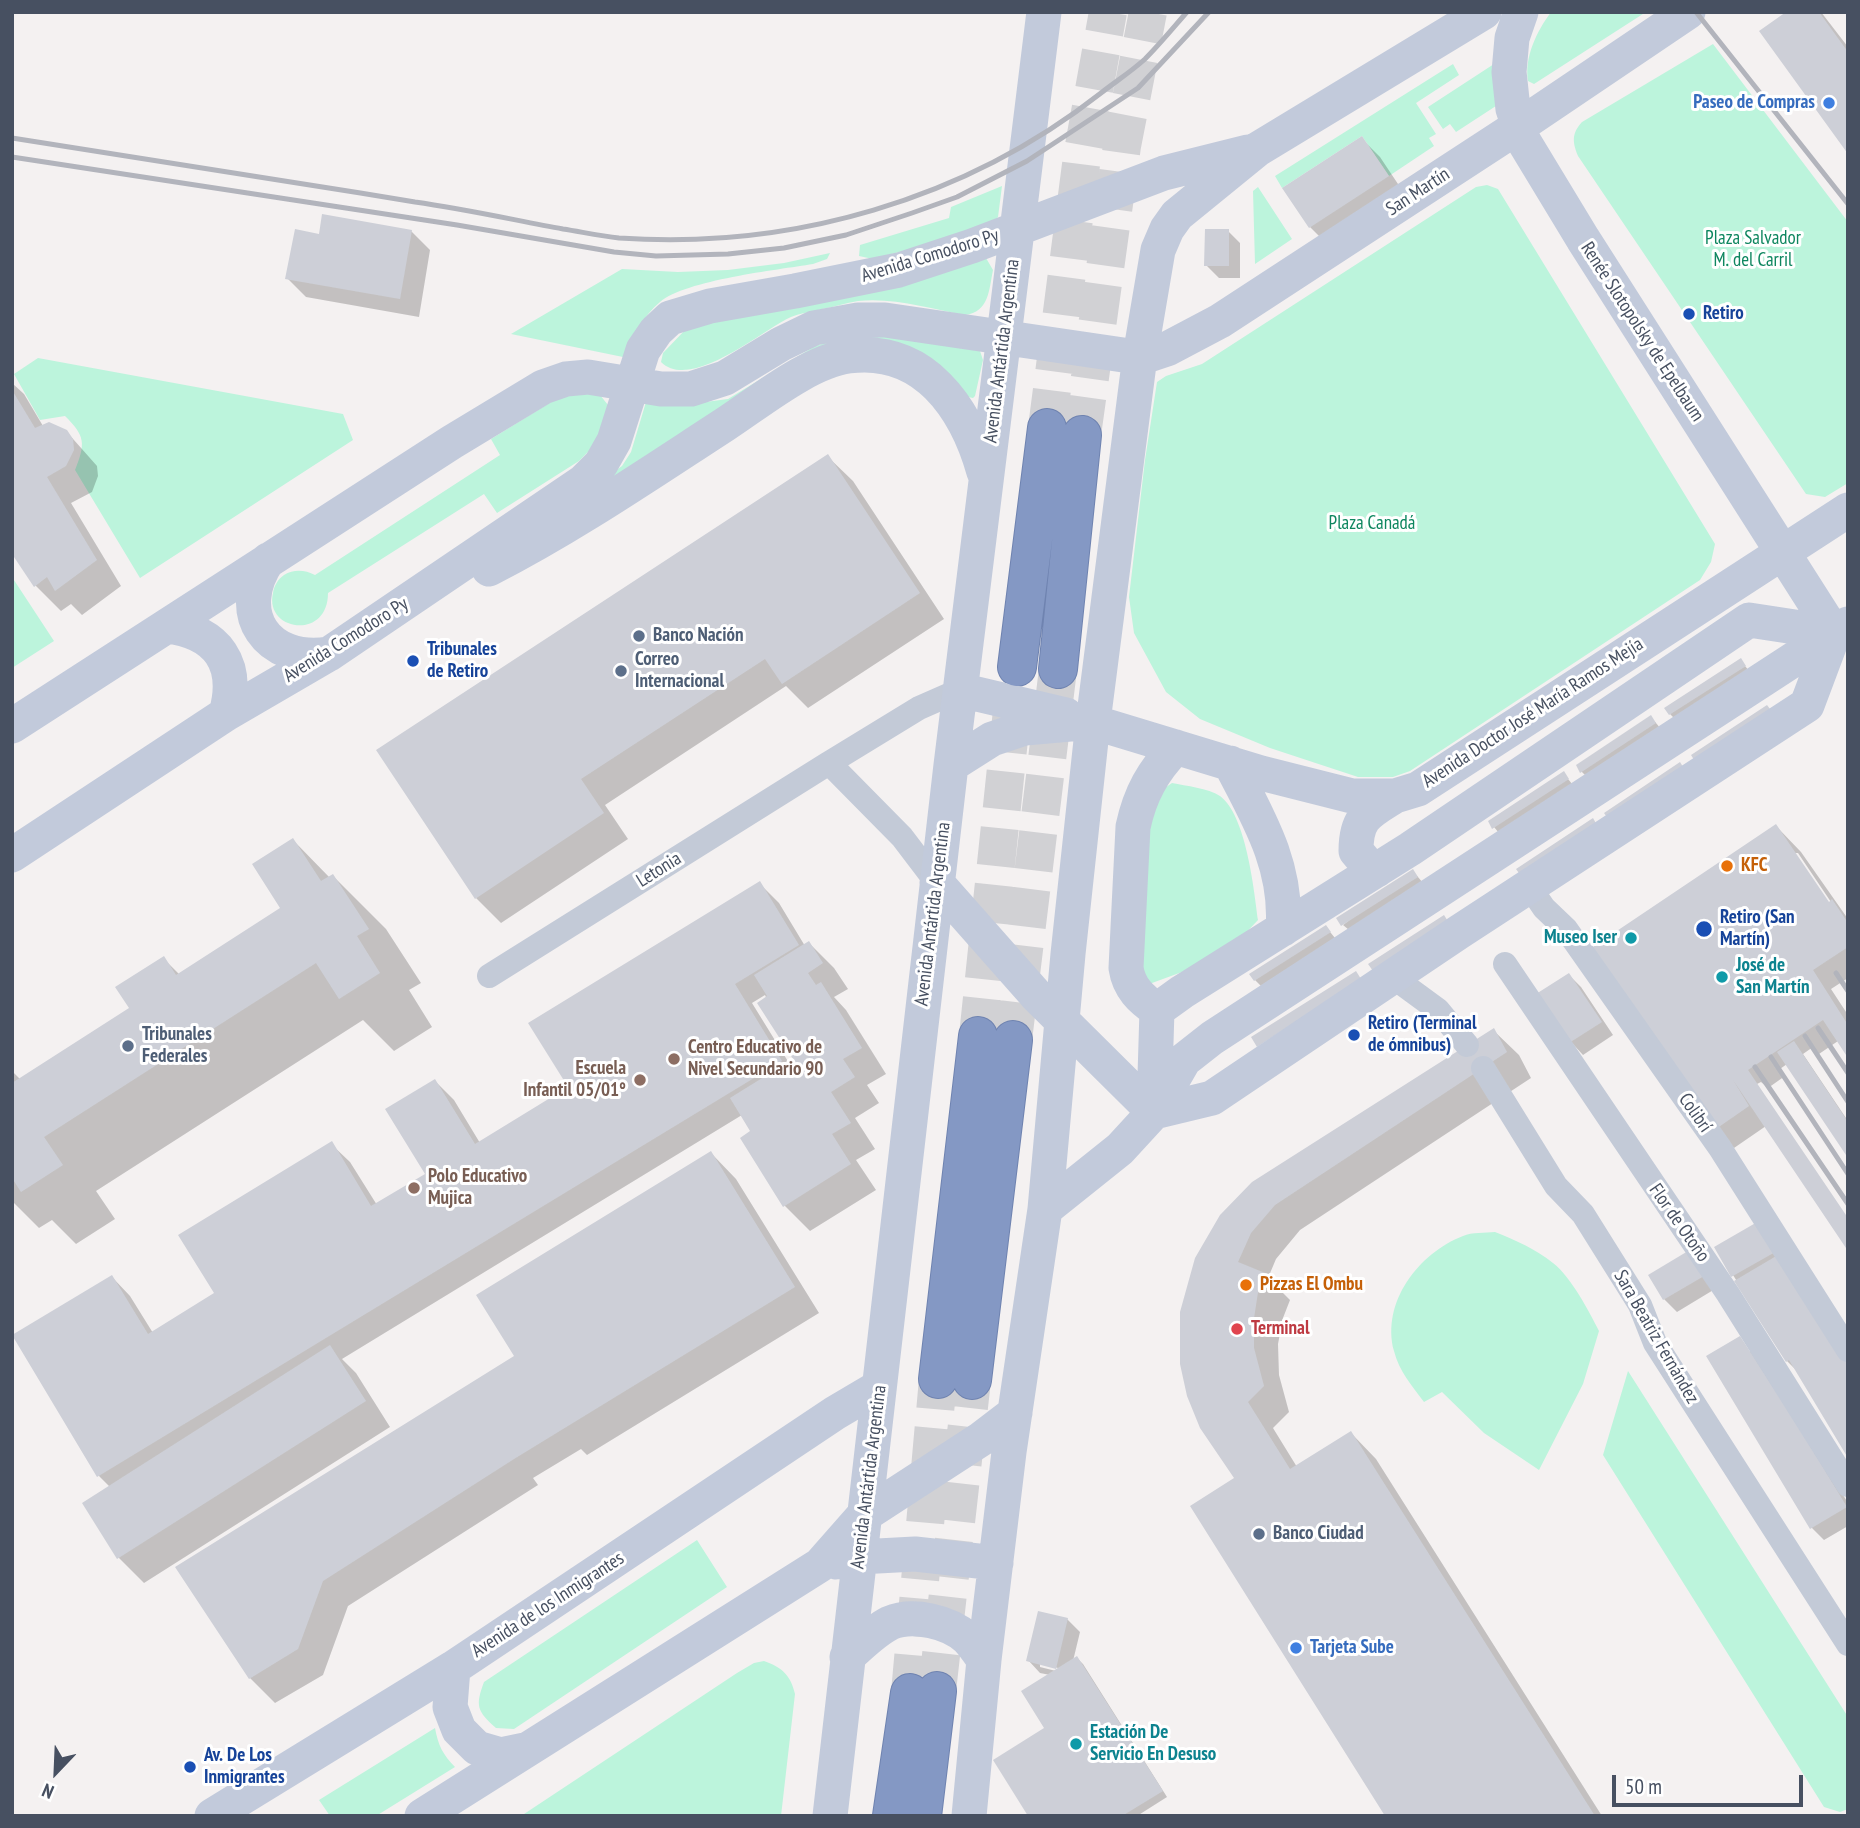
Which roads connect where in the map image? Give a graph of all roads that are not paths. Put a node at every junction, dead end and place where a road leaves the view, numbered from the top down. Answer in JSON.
{"nodes":[{"id":1,"x":1044,"y":12,"type":"edge"},
{"id":2,"x":1484,"y":12,"type":"edge"},
{"id":3,"x":1521,"y":12,"type":"edge"},
{"id":4,"x":1688,"y":12,"type":"edge"},
{"id":5,"x":1518,"y":126,"type":"junction"},
{"id":6,"x":1258,"y":149,"type":"junction"},
{"id":7,"x":1017,"y":228,"type":"junction"},
{"id":8,"x":1004,"y":340,"type":"junction"},
{"id":9,"x":1140,"y":356,"type":"junction"},
{"id":10,"x":632,"y":384,"type":"junction"},
{"id":11,"x":986,"y":478,"type":"junction"},
{"id":12,"x":1848,"y":510,"type":"edge"},
{"id":13,"x":1784,"y":551,"type":"junction"},
{"id":14,"x":268,"y":560,"type":"junction"},
{"id":15,"x":378,"y":621,"type":"junction"},
{"id":16,"x":167,"y":626,"type":"junction"},
{"id":17,"x":1841,"y":628,"type":"edge"},
{"id":18,"x":329,"y":654,"type":"junction"},
{"id":19,"x":1017,"y":667,"type":"tunnel mouth"},
{"id":20,"x":1058,"y":669,"type":"tunnel mouth"},
{"id":21,"x":960,"y":690,"type":"junction"},
{"id":22,"x":226,"y":714,"type":"junction"},
{"id":23,"x":1093,"y":722,"type":"junction"},
{"id":24,"x":12,"y":726,"type":"edge"},
{"id":25,"x":1176,"y":747,"type":"junction"},
{"id":26,"x":829,"y":763,"type":"junction"},
{"id":27,"x":1230,"y":763,"type":"junction"},
{"id":28,"x":951,"y":765,"type":"junction"},
{"id":29,"x":1395,"y":796,"type":"junction"},
{"id":30,"x":12,"y":855,"type":"edge"},
{"id":31,"x":1377,"y":870,"type":"junction"},
{"id":32,"x":937,"y":883,"type":"junction"},
{"id":33,"x":1529,"y":886,"type":"junction"},
{"id":34,"x":1283,"y":929,"type":"junction"},
{"id":35,"x":1505,"y":964,"type":"dead end"},
{"id":36,"x":489,"y":976,"type":"dead end"},
{"id":37,"x":1393,"y":977,"type":"junction"},
{"id":38,"x":1157,"y":1010,"type":"junction"},
{"id":39,"x":1062,"y":1021,"type":"junction"},
{"id":40,"x":995,"y":1038,"type":"tunnel mouth"},
{"id":41,"x":1467,"y":1045,"type":"dead end"},
{"id":42,"x":1483,"y":1068,"type":"dead end"},
{"id":43,"x":1154,"y":1112,"type":"junction"},
{"id":44,"x":1045,"y":1209,"type":"junction"},
{"id":45,"x":1848,"y":1350,"type":"edge"},
{"id":46,"x":955,"y":1379,"type":"tunnel mouth"},
{"id":47,"x":879,"y":1387,"type":"junction"},
{"id":48,"x":1014,"y":1413,"type":"junction"},
{"id":49,"x":1848,"y":1485,"type":"edge"},
{"id":50,"x":864,"y":1515,"type":"junction"},
{"id":51,"x":859,"y":1557,"type":"junction"},
{"id":52,"x":996,"y":1563,"type":"junction"},
{"id":53,"x":820,"y":1565,"type":"junction"},
{"id":54,"x":1848,"y":1644,"type":"edge"},
{"id":55,"x":848,"y":1657,"type":"junction"},
{"id":56,"x":984,"y":1660,"type":"junction"},
{"id":57,"x":453,"y":1668,"type":"junction"},
{"id":58,"x":525,"y":1749,"type":"junction"},
{"id":59,"x":212,"y":1816,"type":"edge"},
{"id":60,"x":422,"y":1816,"type":"edge"},
{"id":61,"x":830,"y":1816,"type":"edge"},
{"id":62,"x":892,"y":1816,"type":"edge"},
{"id":63,"x":922,"y":1816,"type":"edge"},
{"id":64,"x":968,"y":1816,"type":"edge"}],
"edges":[{"from":1,"to":7,"type":"main road","name":"Avenida Antártida Argentina"},
{"from":2,"to":6,"type":"main road"},
{"from":3,"to":5,"type":"main road","name":"Renée Slotopolsky de Epelbaum"},
{"from":4,"to":5,"type":"main road","name":"San Martín"},
{"from":5,"to":9,"type":"main road","name":"San Martín"},
{"from":5,"to":13,"type":"main road","name":"Renée Slotopolsky de Epelbaum"},
{"from":6,"to":7,"type":"main road","name":"Avenida Comodoro Py"},
{"from":6,"to":9,"type":"main road"},
{"from":7,"to":8,"type":"main road","name":"Avenida Antártida Argentina"},
{"from":7,"to":10,"type":"main road","name":"Avenida Comodoro Py"},
{"from":8,"to":9,"type":"main road"},
{"from":8,"to":10,"type":"main road"},
{"from":8,"to":11,"type":"main road","name":"Avenida Antártida Argentina"},
{"from":9,"to":23,"type":"main road"},
{"from":10,"to":14,"type":"main road"},
{"from":10,"to":15,"type":"main road","name":"Avenida Comodoro Py"},
{"from":11,"to":15,"type":"main road"},
{"from":11,"to":21,"type":"main road","name":"Avenida Antártida Argentina"},
{"from":12,"to":13,"type":"main road","name":"Avenida Doctor José María Ramos Mejía"},
{"from":13,"to":17,"type":"main road","name":"Renée Slotopolsky de Epelbaum"},
{"from":13,"to":29,"type":"main road","name":"Avenida Doctor José María Ramos Mejía"},
{"from":14,"to":16,"type":"main road"},
{"from":14,"to":18,"type":"main road"},
{"from":15,"to":18,"type":"main road","name":"Avenida Comodoro Py"},
{"from":16,"to":22,"type":"main road"},
{"from":16,"to":24,"type":"main road"},
{"from":17,"to":31,"type":"main road"},
{"from":17,"to":33,"type":"main road"},
{"from":17,"to":43,"type":"main road"},
{"from":18,"to":22,"type":"main road","name":"Avenida Comodoro Py"},
{"from":19,"to":20,"type":"highway"},
{"from":21,"to":23,"type":"main road"},
{"from":21,"to":26,"type":"street","name":"Letonia"},
{"from":21,"to":28,"type":"main road","name":"Avenida Antártida Argentina"},
{"from":22,"to":30,"type":"main road","name":"Avenida Comodoro Py"},
{"from":23,"to":25,"type":"main road","name":"Avenida Doctor José María Ramos Mejía"},
{"from":23,"to":28,"type":"main road","name":"Avenida Doctor José María Ramos Mejía"},
{"from":23,"to":39,"type":"main road"},
{"from":25,"to":27,"type":"main road","name":"Avenida Doctor José María Ramos Mejía"},
{"from":25,"to":38,"type":"main road"},
{"from":26,"to":32,"type":"street"},
{"from":26,"to":36,"type":"street","name":"Letonia"},
{"from":27,"to":29,"type":"main road","name":"Avenida Doctor José María Ramos Mejía"},
{"from":27,"to":34,"type":"main road"},
{"from":28,"to":32,"type":"main road","name":"Avenida Antártida Argentina"},
{"from":29,"to":31,"type":"main road"},
{"from":31,"to":34,"type":"main road"},
{"from":32,"to":39,"type":"main road"},
{"from":32,"to":47,"type":"main road","name":"Avenida Antártida Argentina"},
{"from":33,"to":37,"type":"main road"},
{"from":33,"to":45,"type":"street","name":"Colibrí"},
{"from":34,"to":38,"type":"main road"},
{"from":35,"to":49,"type":"street","name":"Flor de Otoño"},
{"from":37,"to":41,"type":"street"},
{"from":37,"to":43,"type":"main road"},
{"from":38,"to":43,"type":"main road"},
{"from":39,"to":43,"type":"main road"},
{"from":39,"to":44,"type":"main road"},
{"from":40,"to":46,"type":"highway"},
{"from":42,"to":54,"type":"street","name":"Sara Beatriz Fernández"},
{"from":43,"to":44,"type":"main road"},
{"from":44,"to":48,"type":"main road"},
{"from":47,"to":50,"type":"main road","name":"Avenida Antártida Argentina"},
{"from":47,"to":57,"type":"main road","name":"Avenida de los Inmigrantes"},
{"from":48,"to":50,"type":"main road"},
{"from":48,"to":52,"type":"main road"},
{"from":50,"to":51,"type":"main road","name":"Avenida Antártida Argentina"},
{"from":50,"to":53,"type":"main road"},
{"from":51,"to":52,"type":"main road"},
{"from":51,"to":53,"type":"main road"},
{"from":51,"to":55,"type":"main road","name":"Avenida Antártida Argentina"},
{"from":52,"to":56,"type":"main road"},
{"from":53,"to":58,"type":"main road"},
{"from":55,"to":56,"type":"main road"},
{"from":55,"to":61,"type":"main road","name":"Avenida Antártida Argentina"},
{"from":56,"to":64,"type":"main road"},
{"from":57,"to":58,"type":"main road"},
{"from":57,"to":59,"type":"main road","name":"Avenida de los Inmigrantes"},
{"from":58,"to":60,"type":"main road"},
{"from":62,"to":63,"type":"highway"}]}
